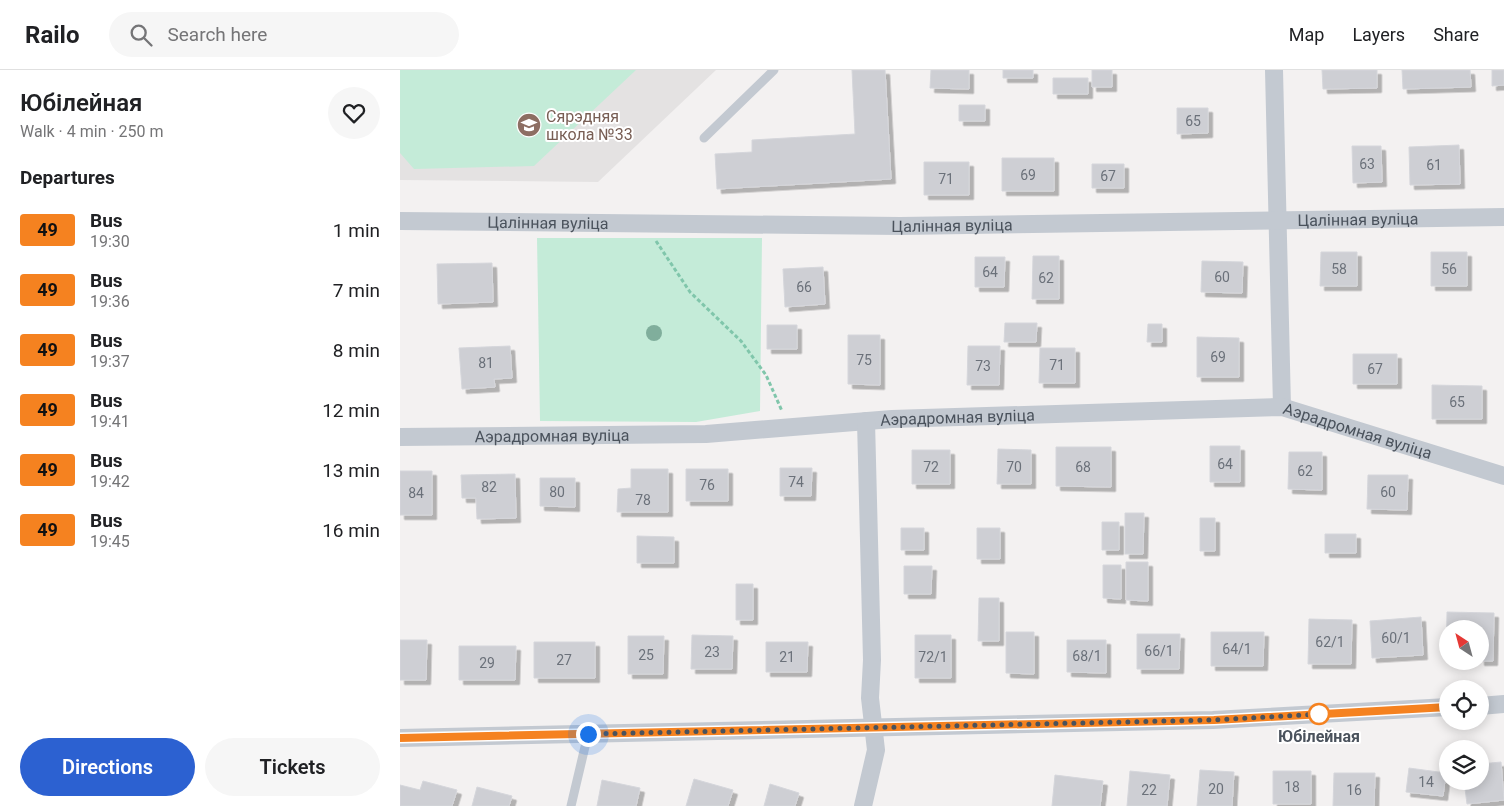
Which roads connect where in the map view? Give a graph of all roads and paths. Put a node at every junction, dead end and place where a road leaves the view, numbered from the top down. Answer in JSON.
{"nodes":[{"id":1,"x":774,"y":70,"type":"edge"},
{"id":2,"x":1274,"y":70,"type":"edge"},
{"id":3,"x":704,"y":138,"type":"dead end"},
{"id":4,"x":1504,"y":217,"type":"edge"},
{"id":5,"x":400,"y":221,"type":"edge"},
{"id":6,"x":1278,"y":221,"type":"junction"},
{"id":7,"x":644,"y":223,"type":"junction"},
{"id":8,"x":1282,"y":407,"type":"junction"},
{"id":9,"x":866,"y":421,"type":"junction"},
{"id":10,"x":789,"y":427,"type":"junction"},
{"id":11,"x":400,"y":437,"type":"edge"},
{"id":12,"x":1504,"y":476,"type":"edge"},
{"id":13,"x":1504,"y":704,"type":"edge"},
{"id":14,"x":1489,"y":705,"type":"edge"},
{"id":15,"x":1439,"y":708,"type":"edge"},
{"id":16,"x":875,"y":728,"type":"junction"},
{"id":17,"x":588,"y":734,"type":"junction"},
{"id":18,"x":400,"y":738,"type":"edge"},
{"id":19,"x":571,"y":806,"type":"edge"},
{"id":20,"x":863,"y":806,"type":"edge"}],
"edges":[{"from":1,"to":3,"type":"lane"},
{"from":2,"to":6,"type":"street"},
{"from":4,"to":6,"type":"street","name":"Цалінная вуліца"},
{"from":5,"to":7,"type":"street","name":"Цалінная вуліца"},
{"from":6,"to":7,"type":"street","name":"Цалінная вуліца"},
{"from":6,"to":8,"type":"street"},
{"from":7,"to":10,"type":"path"},
{"from":8,"to":9,"type":"street","name":"Аэрадромная вуліца"},
{"from":8,"to":12,"type":"street","name":"Аэрадромная вуліца"},
{"from":9,"to":10,"type":"street","name":"Аэрадромная вуліца"},
{"from":9,"to":16,"type":"street"},
{"from":10,"to":11,"type":"street","name":"Аэрадромная вуліца"},
{"from":13,"to":14,"type":"street"},
{"from":15,"to":16,"type":"street"},
{"from":16,"to":17,"type":"street"},
{"from":16,"to":20,"type":"street"},
{"from":17,"to":18,"type":"street"},
{"from":17,"to":19,"type":"lane"}]}
